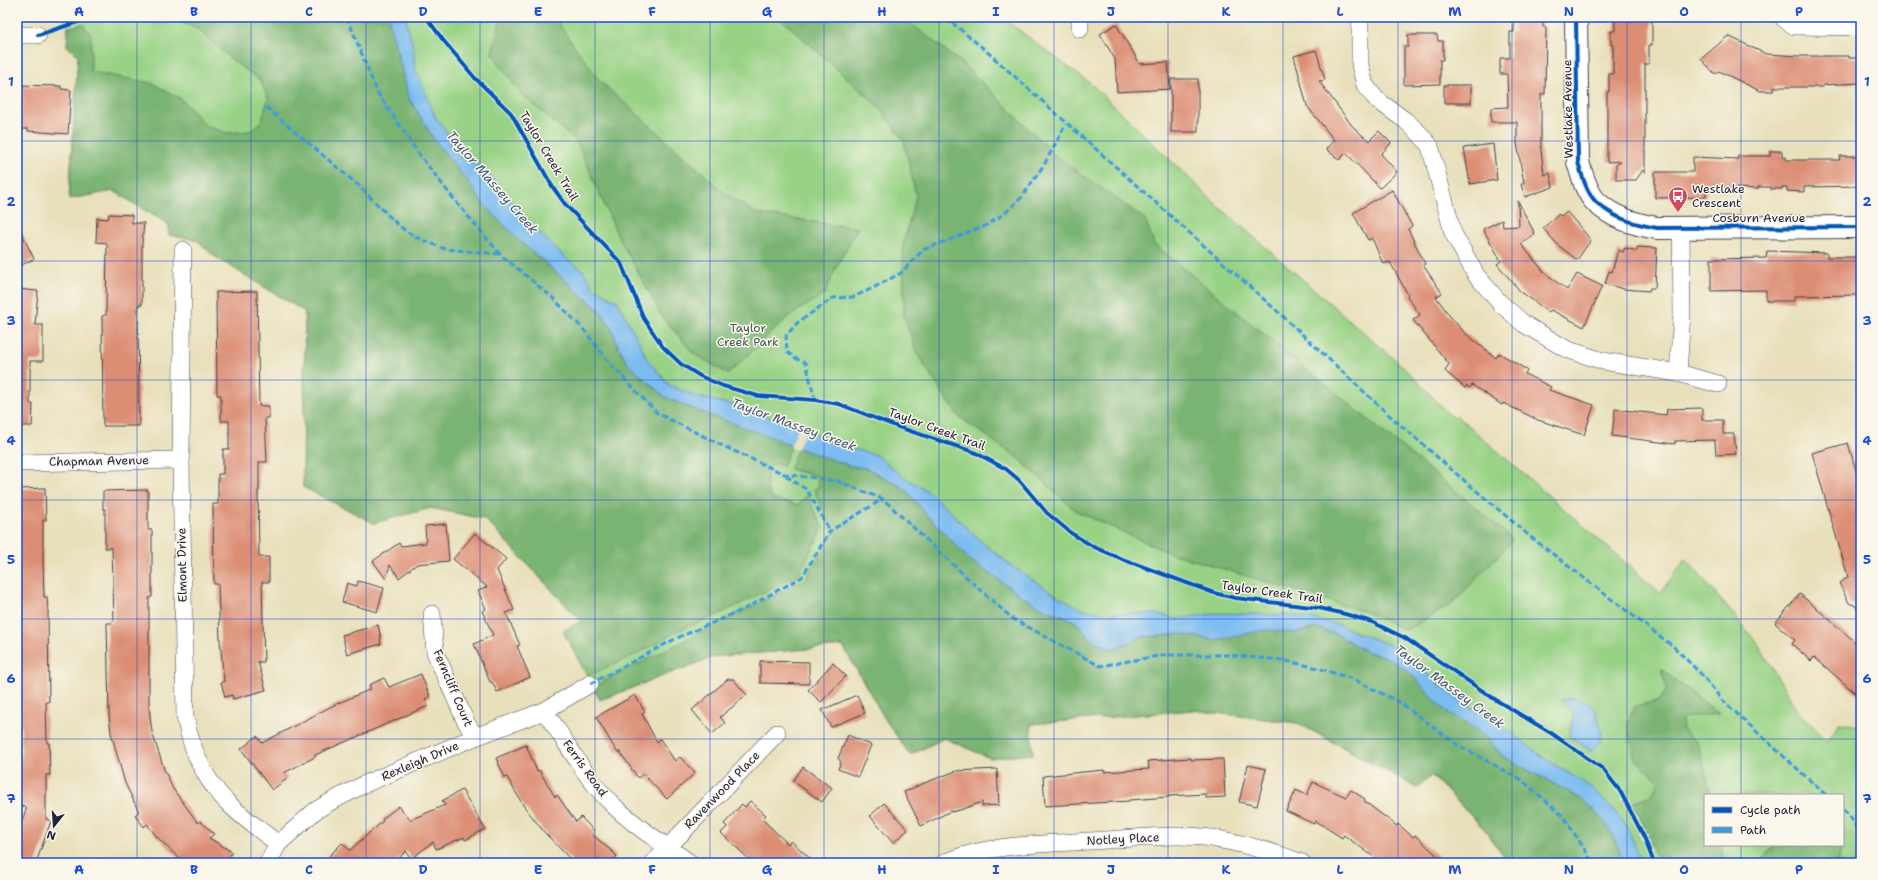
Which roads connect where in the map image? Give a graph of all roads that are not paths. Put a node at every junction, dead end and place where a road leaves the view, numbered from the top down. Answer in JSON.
{"nodes":[{"id":1,"x":1360,"y":17,"type":"edge"},
{"id":2,"x":1576,"y":17,"type":"edge"},
{"id":3,"x":1783,"y":17,"type":"edge"},
{"id":4,"x":1861,"y":27,"type":"edge"},
{"id":5,"x":17,"y":35,"type":"edge"},
{"id":6,"x":38,"y":35,"type":"dead end"},
{"id":7,"x":1861,"y":227,"type":"edge"},
{"id":8,"x":1657,"y":228,"type":"joint"},
{"id":9,"x":1681,"y":228,"type":"junction"},
{"id":10,"x":183,"y":250,"type":"dead end"},
{"id":11,"x":1678,"y":373,"type":"junction"},
{"id":12,"x":1718,"y":384,"type":"dead end"},
{"id":13,"x":181,"y":460,"type":"junction"},
{"id":14,"x":17,"y":463,"type":"edge"},
{"id":15,"x":432,"y":614,"type":"dead end"},
{"id":16,"x":590,"y":684,"type":"dead end"},
{"id":17,"x":544,"y":711,"type":"junction"},
{"id":18,"x":777,"y":732,"type":"dead end"},
{"id":19,"x":475,"y":737,"type":"junction"},
{"id":20,"x":278,"y":844,"type":"junction"},
{"id":21,"x":667,"y":847,"type":"junction"},
{"id":22,"x":268,"y":863,"type":"edge"},
{"id":23,"x":653,"y":863,"type":"edge"},
{"id":24,"x":690,"y":863,"type":"edge"},
{"id":25,"x":944,"y":863,"type":"edge"},
{"id":26,"x":1302,"y":863,"type":"edge"}],
"edges":[{"from":1,"to":11,"type":"street"},
{"from":2,"to":8,"type":"street","name":"Westlake Avenue"},
{"from":3,"to":4,"type":"street"},
{"from":5,"to":6,"type":"street"},
{"from":7,"to":9,"type":"street","name":"Cosburn Avenue"},
{"from":8,"to":9,"type":"street","name":"Cosburn Avenue"},
{"from":9,"to":11,"type":"street"},
{"from":10,"to":13,"type":"street","name":"Elmont Drive"},
{"from":11,"to":12,"type":"street"},
{"from":13,"to":14,"type":"street","name":"Chapman Avenue"},
{"from":13,"to":20,"type":"street","name":"Elmont Drive"},
{"from":15,"to":19,"type":"street","name":"Ferncliff Court"},
{"from":16,"to":17,"type":"street","name":"Rexleigh Drive"},
{"from":17,"to":19,"type":"street","name":"Rexleigh Drive"},
{"from":17,"to":21,"type":"street","name":"Ferris Road"},
{"from":18,"to":21,"type":"street","name":"Ravenwood Place"},
{"from":19,"to":20,"type":"street","name":"Rexleigh Drive"},
{"from":20,"to":22,"type":"street","name":"Rexleigh Drive"},
{"from":21,"to":23,"type":"street","name":"Ravenwood Place"},
{"from":21,"to":24,"type":"street","name":"Ferris Road"},
{"from":25,"to":26,"type":"street","name":"Notley Place"}]}
